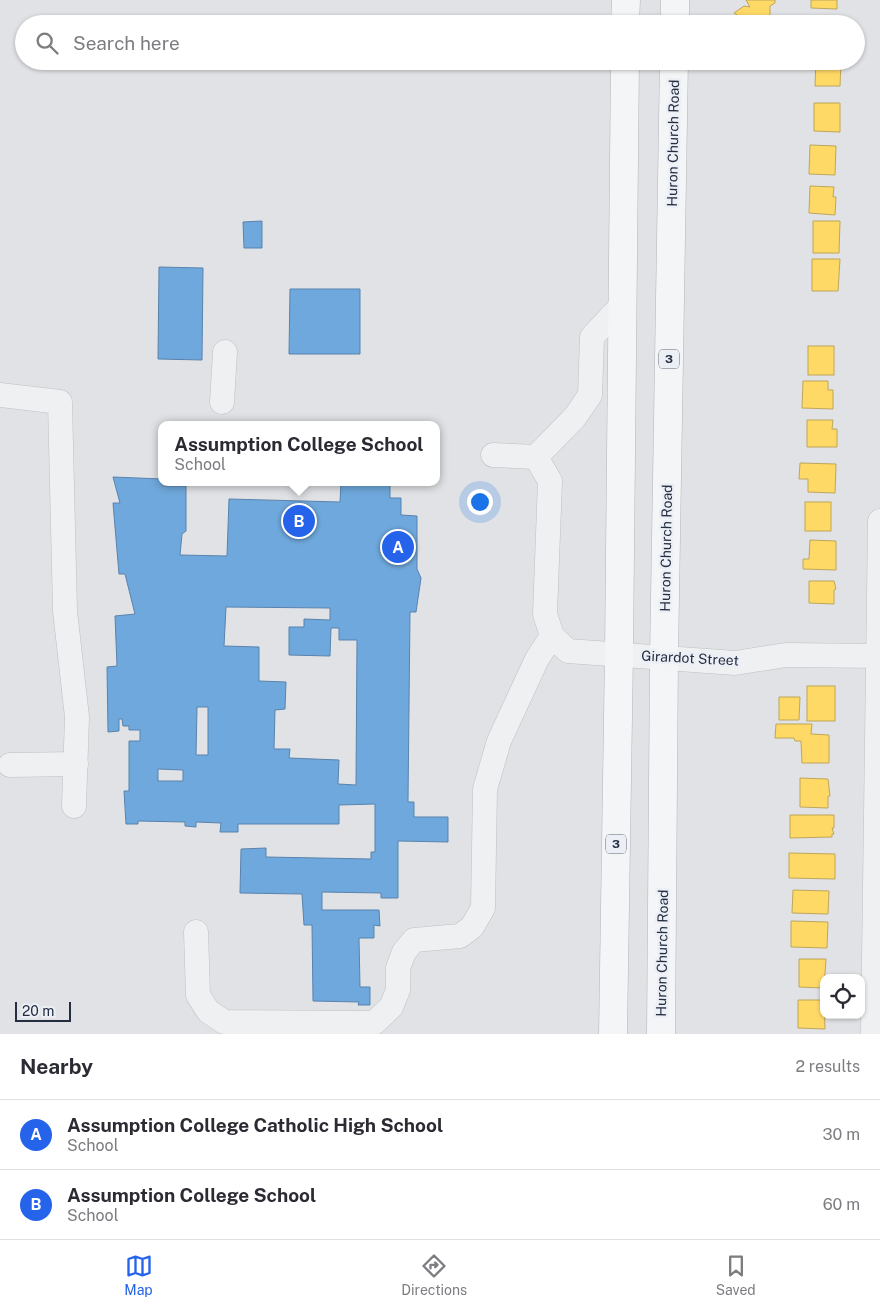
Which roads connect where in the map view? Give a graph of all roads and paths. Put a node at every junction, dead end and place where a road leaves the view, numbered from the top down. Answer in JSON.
{"nodes":[{"id":1,"x":626,"y":0,"type":"edge"},
{"id":2,"x":675,"y":0,"type":"edge"},
{"id":3,"x":626,"y":15,"type":"edge"},
{"id":4,"x":675,"y":15,"type":"edge"},
{"id":5,"x":625,"y":70,"type":"edge"},
{"id":6,"x":674,"y":70,"type":"edge"},
{"id":7,"x":623,"y":304,"type":"junction"},
{"id":8,"x":224,"y":352,"type":"dead end"},
{"id":9,"x":0,"y":395,"type":"edge"},
{"id":10,"x":222,"y":402,"type":"dead end"},
{"id":11,"x":493,"y":455,"type":"dead end"},
{"id":12,"x":536,"y":457,"type":"junction"},
{"id":13,"x":880,"y":521,"type":"edge"},
{"id":14,"x":552,"y":636,"type":"junction"},
{"id":15,"x":619,"y":653,"type":"junction"},
{"id":16,"x":879,"y":656,"type":"edge"},
{"id":17,"x":664,"y":657,"type":"junction"},
{"id":18,"x":76,"y":764,"type":"junction"},
{"id":19,"x":10,"y":765,"type":"dead end"},
{"id":20,"x":74,"y":806,"type":"dead end"},
{"id":21,"x":196,"y":932,"type":"dead end"},
{"id":22,"x":613,"y":1034,"type":"edge"},
{"id":23,"x":661,"y":1034,"type":"edge"},
{"id":24,"x":873,"y":1034,"type":"edge"}],
"edges":[{"from":1,"to":3,"type":"highway"},
{"from":2,"to":4,"type":"highway"},
{"from":5,"to":7,"type":"highway","number":"3"},
{"from":6,"to":17,"type":"highway","name":"Huron Church Road","number":"3"},
{"from":7,"to":12,"type":"street"},
{"from":7,"to":15,"type":"highway","number":"3"},
{"from":8,"to":10,"type":"street"},
{"from":9,"to":18,"type":"street"},
{"from":11,"to":12,"type":"street"},
{"from":12,"to":14,"type":"street"},
{"from":13,"to":16,"type":"street"},
{"from":14,"to":15,"type":"street","name":"Girardot Street"},
{"from":14,"to":21,"type":"street"},
{"from":15,"to":17,"type":"street","name":"Girardot Street"},
{"from":15,"to":22,"type":"highway","number":"3"},
{"from":16,"to":17,"type":"street","name":"Girardot Street"},
{"from":16,"to":24,"type":"street"},
{"from":17,"to":23,"type":"highway","name":"Huron Church Road","number":"3"},
{"from":18,"to":19,"type":"street"},
{"from":18,"to":20,"type":"street"}]}
